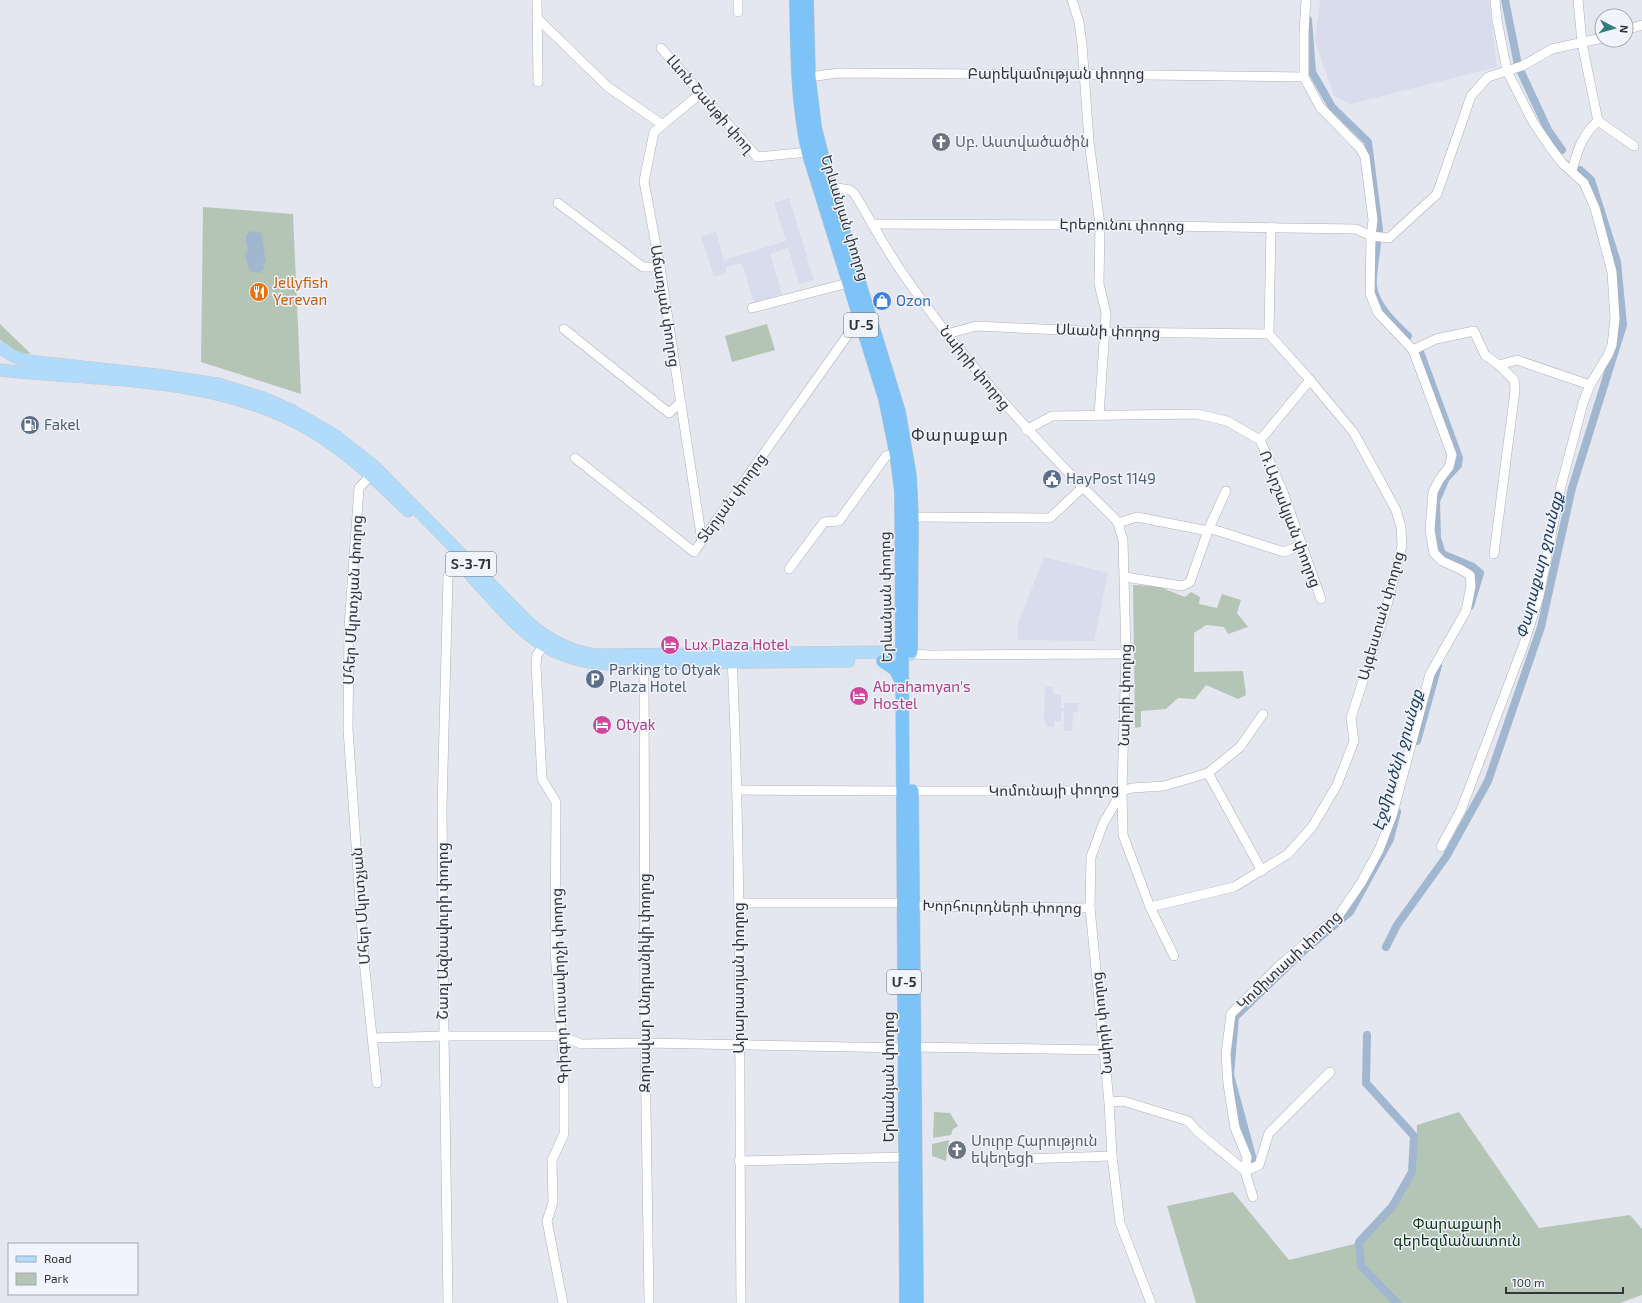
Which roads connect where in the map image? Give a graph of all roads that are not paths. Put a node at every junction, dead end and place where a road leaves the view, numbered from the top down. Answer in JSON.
{"nodes":[{"id":1,"x":537,"y":0,"type":"edge"},
{"id":2,"x":738,"y":0,"type":"edge"},
{"id":3,"x":796,"y":0,"type":"edge"},
{"id":4,"x":807,"y":0,"type":"edge"},
{"id":5,"x":1072,"y":0,"type":"edge"},
{"id":6,"x":1306,"y":0,"type":"edge"},
{"id":7,"x":1495,"y":0,"type":"edge"},
{"id":8,"x":1578,"y":0,"type":"edge"},
{"id":9,"x":738,"y":12,"type":"dead end"},
{"id":10,"x":538,"y":18,"type":"junction"},
{"id":11,"x":1594,"y":40,"type":"edge"},
{"id":12,"x":1582,"y":43,"type":"junction"},
{"id":13,"x":661,"y":48,"type":"dead end"},
{"id":14,"x":1507,"y":71,"type":"junction"},
{"id":15,"x":1084,"y":75,"type":"junction"},
{"id":16,"x":809,"y":77,"type":"junction"},
{"id":17,"x":1304,"y":78,"type":"junction"},
{"id":18,"x":538,"y":82,"type":"dead end"},
{"id":19,"x":701,"y":93,"type":"junction"},
{"id":20,"x":1598,"y":121,"type":"junction"},
{"id":21,"x":662,"y":125,"type":"junction"},
{"id":22,"x":1634,"y":146,"type":"dead end"},
{"id":23,"x":808,"y":152,"type":"junction"},
{"id":24,"x":1572,"y":171,"type":"junction"},
{"id":25,"x":830,"y":187,"type":"junction"},
{"id":26,"x":558,"y":203,"type":"dead end"},
{"id":27,"x":872,"y":224,"type":"junction"},
{"id":28,"x":1100,"y":225,"type":"junction"},
{"id":29,"x":1271,"y":227,"type":"junction"},
{"id":30,"x":1371,"y":236,"type":"junction"},
{"id":31,"x":660,"y":267,"type":"junction"},
{"id":32,"x":848,"y":283,"type":"junction"},
{"id":33,"x":752,"y":308,"type":"dead end"},
{"id":34,"x":862,"y":325,"type":"junction"},
{"id":35,"x":564,"y":329,"type":"dead end"},
{"id":36,"x":1104,"y":332,"type":"junction"},
{"id":37,"x":947,"y":334,"type":"junction"},
{"id":38,"x":1270,"y":334,"type":"junction"},
{"id":39,"x":0,"y":347,"type":"edge"},
{"id":40,"x":1412,"y":350,"type":"junction"},
{"id":41,"x":1499,"y":365,"type":"junction"},
{"id":42,"x":0,"y":370,"type":"edge"},
{"id":43,"x":1310,"y":380,"type":"junction"},
{"id":44,"x":1590,"y":385,"type":"junction"},
{"id":45,"x":681,"y":402,"type":"junction"},
{"id":46,"x":1099,"y":415,"type":"junction"},
{"id":47,"x":1026,"y":430,"type":"junction"},
{"id":48,"x":1260,"y":440,"type":"junction"},
{"id":49,"x":896,"y":453,"type":"junction"},
{"id":50,"x":575,"y":458,"type":"dead end"},
{"id":51,"x":371,"y":475,"type":"junction"},
{"id":52,"x":1082,"y":488,"type":"junction"},
{"id":53,"x":1226,"y":491,"type":"dead end"},
{"id":54,"x":912,"y":517,"type":"junction"},
{"id":55,"x":1118,"y":524,"type":"junction"},
{"id":56,"x":1208,"y":530,"type":"junction"},
{"id":57,"x":702,"y":541,"type":"junction"},
{"id":58,"x":1301,"y":545,"type":"junction"},
{"id":59,"x":1494,"y":554,"type":"dead end"},
{"id":60,"x":460,"y":564,"type":"junction"},
{"id":61,"x":789,"y":569,"type":"dead end"},
{"id":62,"x":1125,"y":577,"type":"junction"},
{"id":63,"x":1321,"y":600,"type":"dead end"},
{"id":64,"x":543,"y":646,"type":"junction"},
{"id":65,"x":1126,"y":654,"type":"junction"},
{"id":66,"x":910,"y":657,"type":"junction"},
{"id":67,"x":732,"y":658,"type":"junction"},
{"id":68,"x":883,"y":661,"type":"junction"},
{"id":69,"x":644,"y":664,"type":"junction"},
{"id":70,"x":903,"y":684,"type":"junction"},
{"id":71,"x":1263,"y":714,"type":"dead end"},
{"id":72,"x":348,"y":729,"type":"joint"},
{"id":73,"x":1208,"y":773,"type":"junction"},
{"id":74,"x":737,"y":790,"type":"junction"},
{"id":75,"x":908,"y":791,"type":"junction"},
{"id":76,"x":1122,"y":791,"type":"junction"},
{"id":77,"x":1442,"y":847,"type":"dead end"},
{"id":78,"x":1262,"y":871,"type":"junction"},
{"id":79,"x":739,"y":903,"type":"junction"},
{"id":80,"x":909,"y":904,"type":"junction"},
{"id":81,"x":1150,"y":907,"type":"junction"},
{"id":82,"x":1090,"y":908,"type":"junction"},
{"id":83,"x":1174,"y":956,"type":"dead end"},
{"id":84,"x":444,"y":1036,"type":"junction"},
{"id":85,"x":562,"y":1036,"type":"junction"},
{"id":86,"x":373,"y":1038,"type":"junction"},
{"id":87,"x":645,"y":1043,"type":"junction"},
{"id":88,"x":739,"y":1045,"type":"junction"},
{"id":89,"x":910,"y":1048,"type":"junction"},
{"id":90,"x":1104,"y":1050,"type":"junction"},
{"id":91,"x":1330,"y":1072,"type":"dead end"},
{"id":92,"x":377,"y":1083,"type":"dead end"},
{"id":93,"x":1109,"y":1102,"type":"junction"},
{"id":94,"x":1112,"y":1156,"type":"junction"},
{"id":95,"x":905,"y":1157,"type":"junction"},
{"id":96,"x":993,"y":1160,"type":"dead end"},
{"id":97,"x":740,"y":1161,"type":"junction"},
{"id":98,"x":1245,"y":1171,"type":"junction"},
{"id":99,"x":1253,"y":1197,"type":"dead end"},
{"id":100,"x":448,"y":1303,"type":"edge"},
{"id":101,"x":563,"y":1303,"type":"edge"},
{"id":102,"x":649,"y":1303,"type":"edge"},
{"id":103,"x":741,"y":1303,"type":"edge"},
{"id":104,"x":906,"y":1303,"type":"edge"},
{"id":105,"x":917,"y":1303,"type":"edge"},
{"id":106,"x":1151,"y":1303,"type":"edge"}],
"edges":[{"from":1,"to":10,"type":"street"},
{"from":2,"to":9,"type":"street"},
{"from":3,"to":23,"type":"highway","name":"Երևանյան փողոց","number":"Մ-5"},
{"from":4,"to":16,"type":"highway","name":"Երևանյան փողոց","number":"Մ-5"},
{"from":5,"to":15,"type":"street"},
{"from":6,"to":17,"type":"street","name":"Կոմիտասի փողոց"},
{"from":7,"to":14,"type":"street"},
{"from":8,"to":12,"type":"street"},
{"from":10,"to":18,"type":"street"},
{"from":10,"to":21,"type":"street"},
{"from":11,"to":12,"type":"street","name":"Էրեբունու փողոց"},
{"from":12,"to":14,"type":"street","name":"Էրեբունու փողոց"},
{"from":12,"to":20,"type":"street"},
{"from":13,"to":19,"type":"street","name":"Լևոն Շանթի փող"},
{"from":14,"to":24,"type":"street"},
{"from":14,"to":30,"type":"street","name":"Էրեբունու փողոց"},
{"from":15,"to":16,"type":"street","name":"Բարեկամության փողոց"},
{"from":15,"to":17,"type":"street","name":"Բարեկամության փողոց"},
{"from":15,"to":28,"type":"street"},
{"from":16,"to":25,"type":"highway","name":"Երևանյան փողոց","number":"Մ-5"},
{"from":17,"to":30,"type":"street","name":"Կոմիտասի փողոց"},
{"from":19,"to":21,"type":"street","name":"Աճառյան փողոց"},
{"from":19,"to":23,"type":"street","name":"Լևոն Շանթի փող"},
{"from":20,"to":22,"type":"street"},
{"from":20,"to":24,"type":"street"},
{"from":21,"to":31,"type":"street","name":"Աճառյան փողոց"},
{"from":23,"to":32,"type":"highway","name":"Երևանյան փողոց","number":"Մ-5"},
{"from":24,"to":44,"type":"street"},
{"from":25,"to":27,"type":"street","name":"Նաիրի փողոց"},
{"from":25,"to":54,"type":"highway","name":"Երևանյան փողոց","number":"Մ-5"},
{"from":26,"to":31,"type":"street"},
{"from":27,"to":28,"type":"street","name":"Էրեբունու փողոց"},
{"from":27,"to":37,"type":"street","name":"Նաիրի փողոց"},
{"from":28,"to":29,"type":"street","name":"Էրեբունու փողոց"},
{"from":28,"to":36,"type":"street"},
{"from":29,"to":30,"type":"street","name":"Էրեբունու փողոց"},
{"from":29,"to":38,"type":"street"},
{"from":30,"to":40,"type":"street","name":"Կոմիտասի փողոց"},
{"from":31,"to":45,"type":"street","name":"Աճառյան փողոց"},
{"from":32,"to":33,"type":"street"},
{"from":32,"to":34,"type":"highway","name":"Երևանյան փողոց","number":"Մ-5"},
{"from":34,"to":49,"type":"highway","name":"Երևանյան փողոց","number":"Մ-5"},
{"from":34,"to":57,"type":"street","name":"Տերյան փողոց"},
{"from":35,"to":45,"type":"street"},
{"from":36,"to":37,"type":"street","name":"Սևանի փողոց"},
{"from":36,"to":38,"type":"street","name":"Սևանի փողոց"},
{"from":36,"to":46,"type":"street"},
{"from":37,"to":47,"type":"street","name":"Նաիրի փողոց"},
{"from":38,"to":43,"type":"street","name":"Այգեստան փողոց"},
{"from":39,"to":67,"type":"main road","number":"Տ-3-71"},
{"from":40,"to":41,"type":"street"},
{"from":40,"to":98,"type":"street","name":"Կոմիտասի փողոց"},
{"from":41,"to":44,"type":"street"},
{"from":41,"to":59,"type":"street"},
{"from":42,"to":51,"type":"main road","number":"Տ-3-71"},
{"from":43,"to":48,"type":"street"},
{"from":43,"to":78,"type":"street","name":"Այգեստան փողոց"},
{"from":44,"to":77,"type":"street"},
{"from":45,"to":57,"type":"street","name":"Աճառյան փողոց"},
{"from":46,"to":47,"type":"street","name":"Ռ.Արշակյան փողոց"},
{"from":46,"to":48,"type":"street","name":"Ռ.Արշակյան փողոց"},
{"from":47,"to":52,"type":"street","name":"Նաիրի փողոց"},
{"from":48,"to":58,"type":"street","name":"Ռ.Արշակյան փողոց"},
{"from":49,"to":61,"type":"street"},
{"from":49,"to":66,"type":"highway","name":"Երևանյան փողոց","number":"Մ-5"},
{"from":50,"to":57,"type":"street","name":"Տերյան փողոց"},
{"from":51,"to":60,"type":"main road","number":"Տ-3-71"},
{"from":51,"to":72,"type":"street","name":"Մհեր Մկրտչյան փողոց"},
{"from":52,"to":54,"type":"street"},
{"from":52,"to":55,"type":"street","name":"Նաիրի փողոց"},
{"from":53,"to":56,"type":"street"},
{"from":54,"to":66,"type":"highway","name":"Երևանյան փողոց","number":"Մ-5"},
{"from":55,"to":56,"type":"street"},
{"from":55,"to":62,"type":"street","name":"Նաիրի փողոց"},
{"from":56,"to":58,"type":"street"},
{"from":56,"to":62,"type":"street"},
{"from":58,"to":63,"type":"street","name":"Ռ.Արշակյան փողոց"},
{"from":60,"to":64,"type":"main road","number":"Տ-3-71"},
{"from":60,"to":84,"type":"street","name":"Շառլ Ազնավուրի փողոց"},
{"from":62,"to":65,"type":"street","name":"Նաիրի փողոց"},
{"from":64,"to":69,"type":"main road","number":"Տ-3-71"},
{"from":64,"to":85,"type":"street","name":"Գրիգոր Լուսավորչի փողոց"},
{"from":65,"to":66,"type":"street"},
{"from":65,"to":76,"type":"street","name":"Նաիրի փողոց"},
{"from":66,"to":67,"type":"main road","number":"Տ-3-71"},
{"from":66,"to":68,"type":"main road","number":"Տ-3-71"},
{"from":66,"to":70,"type":"highway","name":"Երևանյան փողոց","number":"Մ-5"},
{"from":66,"to":75,"type":"highway","name":"Երևանյան փողոց","number":"Մ-5"},
{"from":67,"to":68,"type":"main road","number":"Տ-3-71"},
{"from":67,"to":69,"type":"main road","number":"Տ-3-71"},
{"from":67,"to":74,"type":"street","name":"Արարատյան փողոց"},
{"from":68,"to":70,"type":"highway"},
{"from":69,"to":87,"type":"street","name":"Զորավար Անդրանիկի փողոց"},
{"from":70,"to":75,"type":"highway","name":"Երևանյան փողոց","number":"Մ-5"},
{"from":71,"to":73,"type":"street","name":"Կոմունայի փողոց"},
{"from":72,"to":86,"type":"street","name":"Մհեր Մկրտչյան"},
{"from":73,"to":76,"type":"street","name":"Կոմունայի փողոց"},
{"from":73,"to":78,"type":"street"},
{"from":74,"to":75,"type":"street","name":"Կոմունայի փողոց"},
{"from":74,"to":79,"type":"street","name":"Արարատյան փողոց"},
{"from":75,"to":76,"type":"street","name":"Կոմունայի փողոց"},
{"from":75,"to":80,"type":"highway","name":"Երևանյան փողոց","number":"Մ-5"},
{"from":76,"to":81,"type":"street"},
{"from":76,"to":82,"type":"street","name":"Նաիրի փողոց"},
{"from":78,"to":81,"type":"street","name":"Այգեստան փողոց"},
{"from":79,"to":80,"type":"street","name":"Խորհուրդների փողոց"},
{"from":79,"to":88,"type":"street","name":"Արարատյան փողոց"},
{"from":80,"to":82,"type":"street","name":"Խորհուրդների փողոց"},
{"from":80,"to":89,"type":"highway","name":"Երևանյան փողոց","number":"Մ-5"},
{"from":81,"to":83,"type":"street"},
{"from":82,"to":90,"type":"street","name":"Նաիրի փողոց"},
{"from":84,"to":85,"type":"street"},
{"from":84,"to":86,"type":"street"},
{"from":84,"to":100,"type":"street","name":"Շառլ Ազնավուրի փողոց"},
{"from":85,"to":87,"type":"street"},
{"from":85,"to":101,"type":"street","name":"Գրիգոր Լուսավորչի փողոց"},
{"from":86,"to":92,"type":"street","name":"Մհեր Մկրտչյան"},
{"from":87,"to":88,"type":"street"},
{"from":87,"to":102,"type":"street","name":"Զորավար Անդրանիկի փողոց"},
{"from":88,"to":89,"type":"street"},
{"from":88,"to":97,"type":"street","name":"Արարատյան փողոց"},
{"from":89,"to":90,"type":"street"},
{"from":89,"to":95,"type":"highway","name":"Երևանյան փողոց","number":"Մ-5"},
{"from":89,"to":105,"type":"highway","name":"Երևանյան փողոց","number":"Մ-5"},
{"from":90,"to":93,"type":"street","name":"Նաիրի փողոց"},
{"from":91,"to":98,"type":"street"},
{"from":93,"to":94,"type":"street","name":"Նաիրի փողոց"},
{"from":93,"to":98,"type":"street"},
{"from":94,"to":96,"type":"street"},
{"from":94,"to":106,"type":"street","name":"Նաիրի փողոց"},
{"from":95,"to":97,"type":"street"},
{"from":95,"to":104,"type":"highway","name":"Երևանյան փողոց","number":"Մ-5"},
{"from":97,"to":103,"type":"street","name":"Արարատյան փողոց"},
{"from":98,"to":99,"type":"street","name":"Կոմիտասի փողոց"}]}
